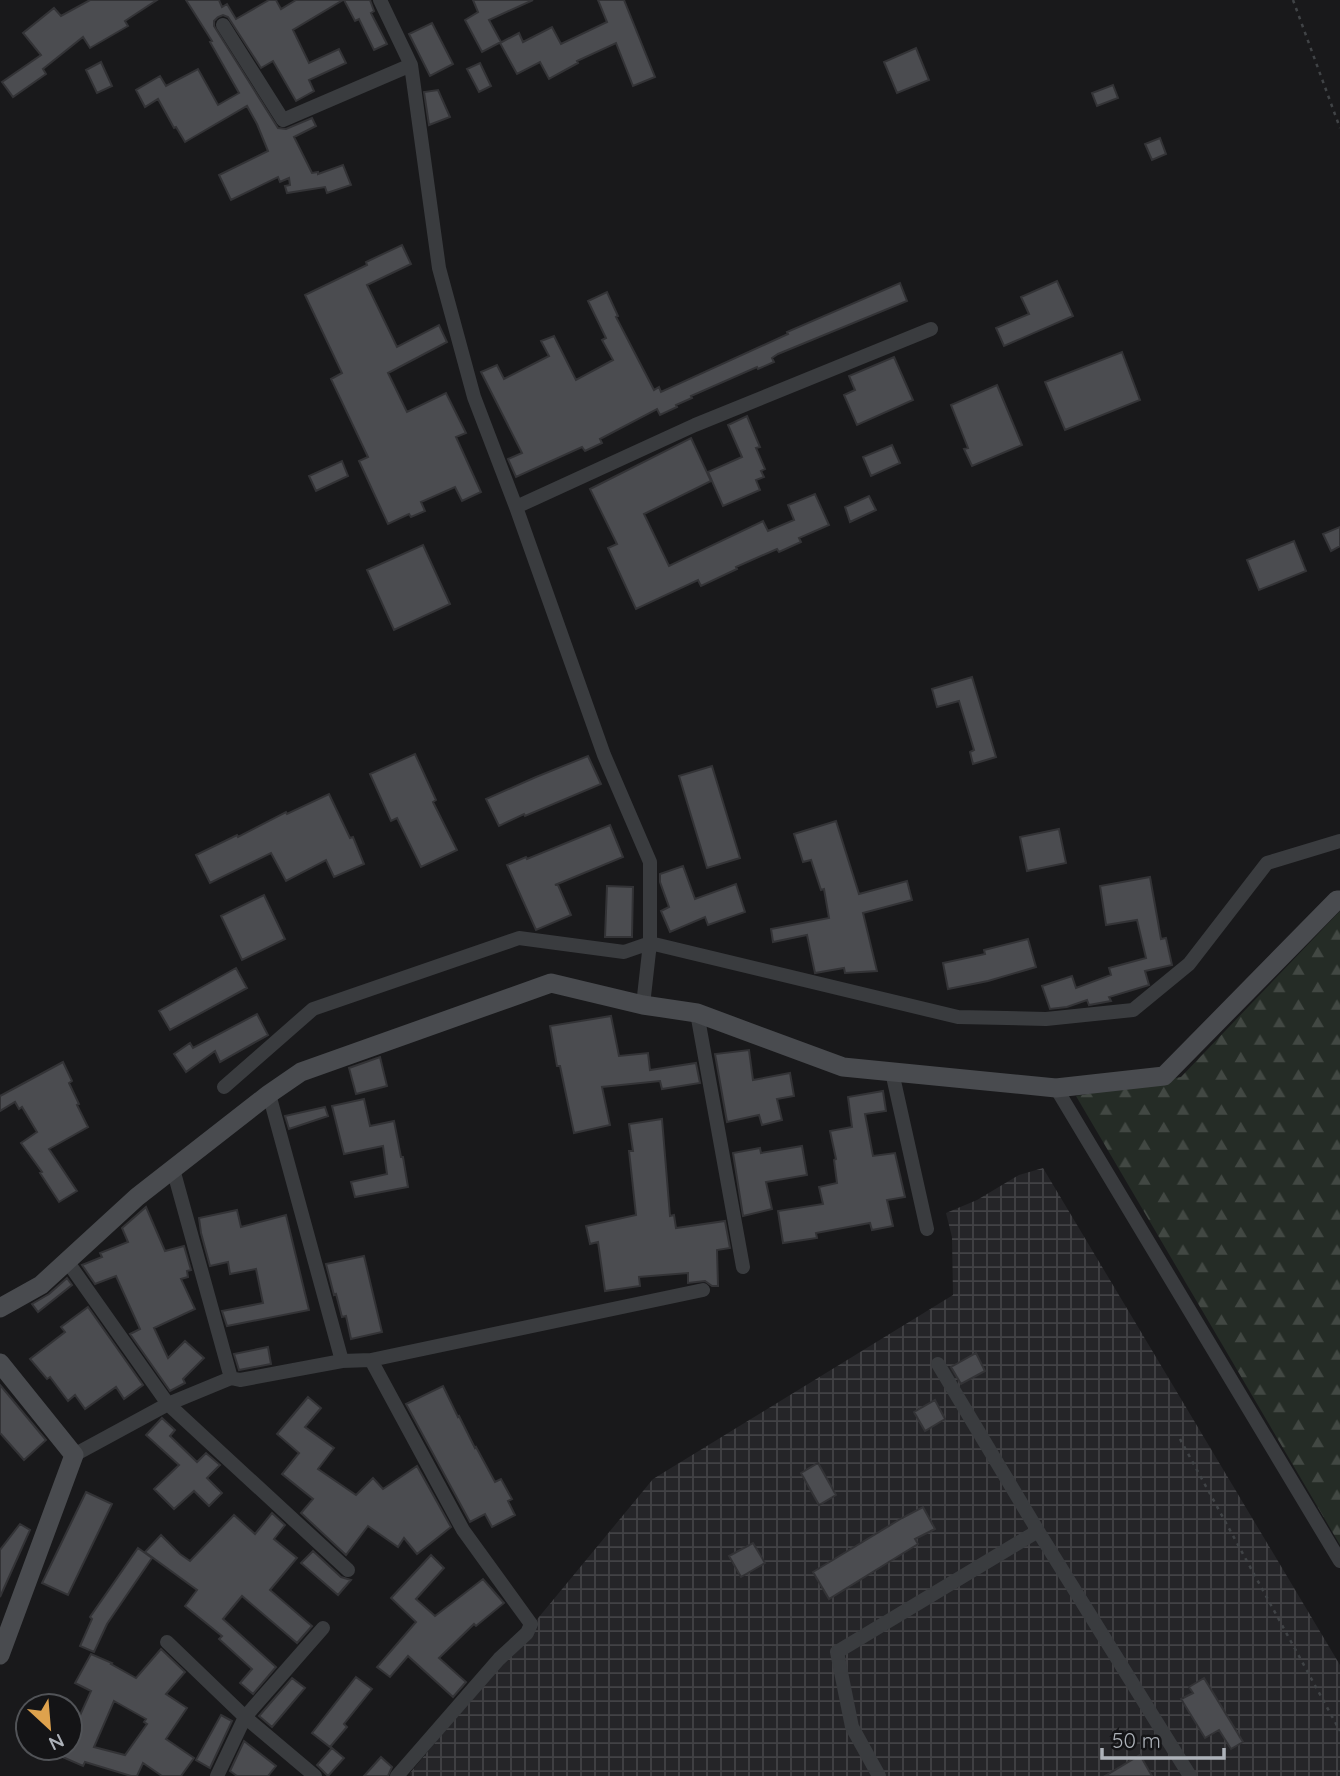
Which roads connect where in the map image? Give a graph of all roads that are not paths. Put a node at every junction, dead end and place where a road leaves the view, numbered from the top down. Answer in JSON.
{"nodes":[{"id":1,"x":380,"y":0,"type":"edge"},
{"id":2,"x":223,"y":25,"type":"dead end"},
{"id":3,"x":411,"y":65,"type":"junction"},
{"id":4,"x":931,"y":329,"type":"dead end"},
{"id":5,"x":516,"y":508,"type":"junction"},
{"id":6,"x":1340,"y":841,"type":"edge"},
{"id":7,"x":1340,"y":900,"type":"edge"},
{"id":8,"x":650,"y":943,"type":"junction"},
{"id":9,"x":643,"y":1005,"type":"junction"},
{"id":10,"x":697,"y":1013,"type":"junction"},
{"id":11,"x":892,"y":1072,"type":"junction"},
{"id":12,"x":224,"y":1087,"type":"dead end"},
{"id":13,"x":1056,"y":1088,"type":"junction"},
{"id":14,"x":269,"y":1094,"type":"junction"},
{"id":15,"x":173,"y":1169,"type":"junction"},
{"id":16,"x":927,"y":1229,"type":"dead end"},
{"id":17,"x":67,"y":1261,"type":"junction"},
{"id":18,"x":743,"y":1267,"type":"dead end"},
{"id":19,"x":703,"y":1290,"type":"dead end"},
{"id":20,"x":0,"y":1308,"type":"edge"},
{"id":21,"x":371,"y":1360,"type":"junction"},
{"id":22,"x":342,"y":1361,"type":"junction"},
{"id":23,"x":0,"y":1363,"type":"edge"},
{"id":24,"x":939,"y":1364,"type":"dead end"},
{"id":25,"x":231,"y":1378,"type":"junction"},
{"id":26,"x":168,"y":1404,"type":"junction"},
{"id":27,"x":74,"y":1455,"type":"junction"},
{"id":28,"x":1038,"y":1531,"type":"junction"},
{"id":29,"x":1340,"y":1561,"type":"edge"},
{"id":30,"x":348,"y":1570,"type":"dead end"},
{"id":31,"x":323,"y":1628,"type":"dead end"},
{"id":32,"x":167,"y":1642,"type":"dead end"},
{"id":33,"x":0,"y":1655,"type":"edge"},
{"id":34,"x":245,"y":1717,"type":"junction"},
{"id":35,"x":218,"y":1776,"type":"edge"},
{"id":36,"x":315,"y":1776,"type":"edge"},
{"id":37,"x":397,"y":1776,"type":"edge"},
{"id":38,"x":879,"y":1776,"type":"edge"},
{"id":39,"x":1190,"y":1776,"type":"edge"}],
"edges":[{"from":1,"to":3,"type":"street"},
{"from":2,"to":3,"type":"street"},
{"from":3,"to":5,"type":"street"},
{"from":4,"to":5,"type":"street"},
{"from":5,"to":8,"type":"street"},
{"from":6,"to":8,"type":"street"},
{"from":7,"to":13,"type":"street"},
{"from":8,"to":9,"type":"street"},
{"from":8,"to":12,"type":"street"},
{"from":9,"to":10,"type":"street"},
{"from":9,"to":14,"type":"street"},
{"from":10,"to":11,"type":"street"},
{"from":10,"to":18,"type":"street"},
{"from":11,"to":13,"type":"street"},
{"from":11,"to":16,"type":"street"},
{"from":13,"to":29,"type":"street"},
{"from":14,"to":15,"type":"street"},
{"from":14,"to":22,"type":"street"},
{"from":15,"to":17,"type":"street"},
{"from":15,"to":25,"type":"street"},
{"from":17,"to":20,"type":"street"},
{"from":17,"to":26,"type":"street"},
{"from":19,"to":21,"type":"street"},
{"from":21,"to":22,"type":"street"},
{"from":21,"to":37,"type":"street"},
{"from":22,"to":25,"type":"street"},
{"from":23,"to":27,"type":"street"},
{"from":24,"to":28,"type":"street"},
{"from":25,"to":26,"type":"street"},
{"from":26,"to":27,"type":"street"},
{"from":26,"to":30,"type":"street"},
{"from":27,"to":33,"type":"street"},
{"from":28,"to":38,"type":"street"},
{"from":28,"to":39,"type":"street"},
{"from":31,"to":34,"type":"street"},
{"from":32,"to":34,"type":"street"},
{"from":34,"to":35,"type":"street"},
{"from":34,"to":36,"type":"street"}]}
